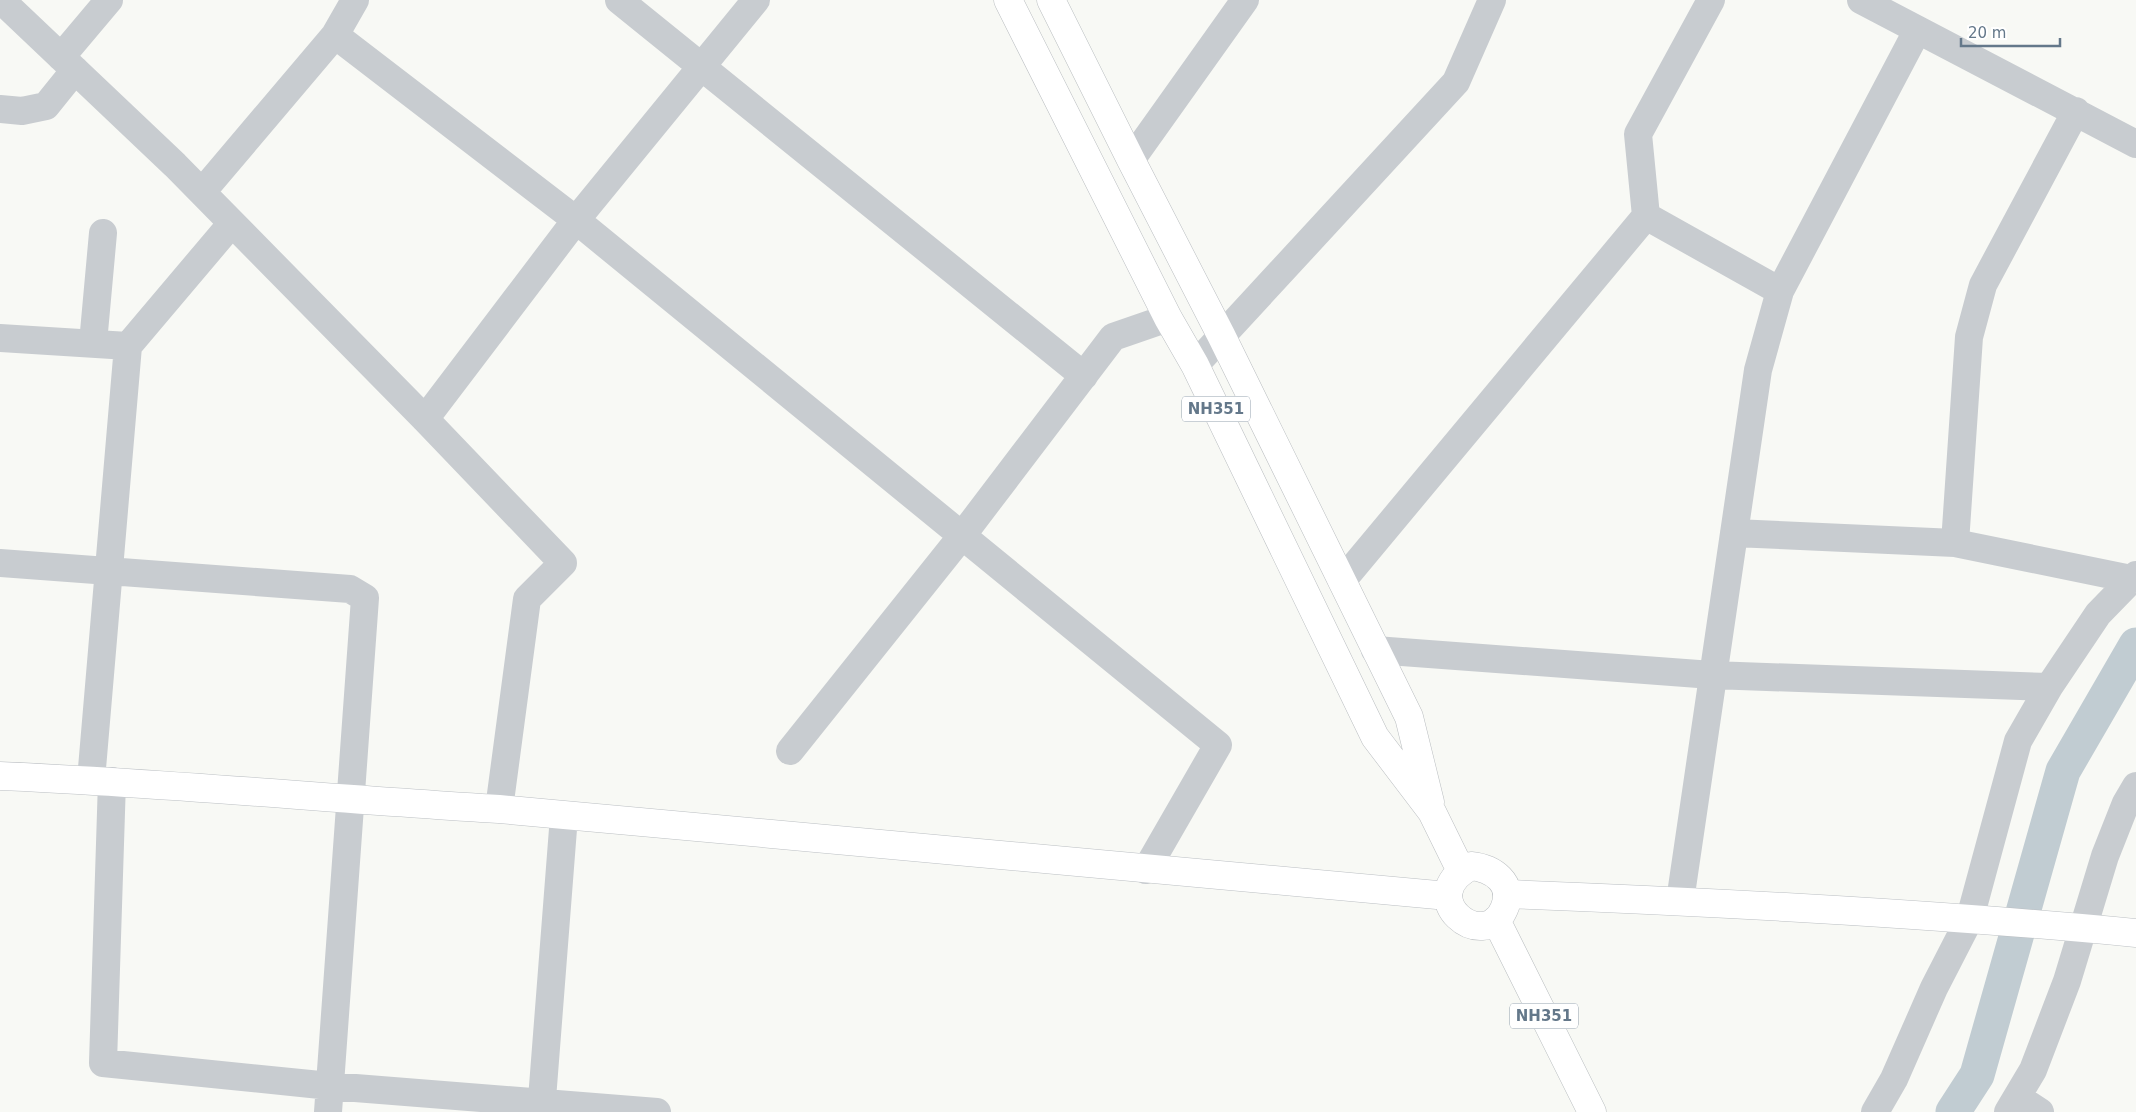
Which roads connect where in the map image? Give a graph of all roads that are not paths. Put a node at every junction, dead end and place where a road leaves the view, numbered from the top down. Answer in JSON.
{"nodes":[{"id":1,"x":1,"y":0,"type":"edge"},
{"id":2,"x":109,"y":0,"type":"edge"},
{"id":3,"x":355,"y":0,"type":"edge"},
{"id":4,"x":619,"y":0,"type":"edge"},
{"id":5,"x":756,"y":0,"type":"edge"},
{"id":6,"x":1008,"y":0,"type":"edge"},
{"id":7,"x":1052,"y":0,"type":"edge"},
{"id":8,"x":1245,"y":0,"type":"edge"},
{"id":9,"x":1492,"y":0,"type":"edge"},
{"id":10,"x":1711,"y":0,"type":"edge"},
{"id":11,"x":1861,"y":0,"type":"edge"},
{"id":12,"x":1917,"y":30,"type":"junction"},
{"id":13,"x":335,"y":35,"type":"junction"},
{"id":14,"x":68,"y":63,"type":"junction"},
{"id":15,"x":703,"y":66,"type":"junction"},
{"id":16,"x":0,"y":109,"type":"edge"},
{"id":17,"x":2076,"y":111,"type":"junction"},
{"id":18,"x":2136,"y":144,"type":"edge"},
{"id":19,"x":1131,"y":160,"type":"junction"},
{"id":20,"x":202,"y":192,"type":"junction"},
{"id":21,"x":1646,"y":216,"type":"junction"},
{"id":22,"x":576,"y":220,"type":"junction"},
{"id":23,"x":232,"y":223,"type":"junction"},
{"id":24,"x":103,"y":233,"type":"dead end"},
{"id":25,"x":1780,"y":290,"type":"junction"},
{"id":26,"x":1168,"y":318,"type":"junction"},
{"id":27,"x":1222,"y":335,"type":"junction"},
{"id":28,"x":0,"y":338,"type":"edge"},
{"id":29,"x":93,"y":343,"type":"junction"},
{"id":30,"x":128,"y":346,"type":"junction"},
{"id":31,"x":1195,"y":365,"type":"junction"},
{"id":32,"x":1084,"y":376,"type":"junction"},
{"id":33,"x":425,"y":419,"type":"junction"},
{"id":34,"x":1734,"y":533,"type":"junction"},
{"id":35,"x":961,"y":537,"type":"junction"},
{"id":36,"x":1955,"y":543,"type":"junction"},
{"id":37,"x":0,"y":563,"type":"edge"},
{"id":38,"x":109,"y":572,"type":"junction"},
{"id":39,"x":2133,"y":577,"type":"edge"},
{"id":40,"x":1342,"y":581,"type":"junction"},
{"id":41,"x":1375,"y":650,"type":"junction"},
{"id":42,"x":1712,"y":675,"type":"junction"},
{"id":43,"x":2049,"y":688,"type":"junction"},
{"id":44,"x":790,"y":751,"type":"dead end"},
{"id":45,"x":0,"y":776,"type":"edge"},
{"id":46,"x":101,"y":780,"type":"junction"},
{"id":47,"x":2136,"y":786,"type":"edge"},
{"id":48,"x":350,"y":800,"type":"junction"},
{"id":49,"x":499,"y":809,"type":"junction"},
{"id":50,"x":1432,"y":812,"type":"junction"},
{"id":51,"x":564,"y":816,"type":"junction"},
{"id":52,"x":1146,"y":870,"type":"junction"},
{"id":53,"x":1461,"y":871,"type":"junction"},
{"id":54,"x":1507,"y":894,"type":"junction"},
{"id":55,"x":1448,"y":896,"type":"junction"},
{"id":56,"x":1680,"y":901,"type":"junction"},
{"id":57,"x":1970,"y":918,"type":"junction"},
{"id":58,"x":1496,"y":920,"type":"junction"},
{"id":59,"x":2078,"y":927,"type":"junction"},
{"id":60,"x":2136,"y":932,"type":"edge"},
{"id":61,"x":329,"y":1099,"type":"edge"},
{"id":62,"x":2013,"y":1104,"type":"edge"},
{"id":63,"x":542,"y":1108,"type":"edge"},
{"id":64,"x":657,"y":1112,"type":"edge"},
{"id":65,"x":1592,"y":1112,"type":"edge"},
{"id":66,"x":1875,"y":1112,"type":"edge"},
{"id":67,"x":2040,"y":1112,"type":"edge"}],
"edges":[{"from":1,"to":14,"type":"street"},
{"from":2,"to":14,"type":"street"},
{"from":3,"to":13,"type":"street"},
{"from":4,"to":15,"type":"street"},
{"from":5,"to":15,"type":"street"},
{"from":6,"to":26,"type":"main road","number":"NH351"},
{"from":7,"to":19,"type":"main road","number":"NH351"},
{"from":8,"to":19,"type":"street"},
{"from":9,"to":27,"type":"street"},
{"from":10,"to":21,"type":"street"},
{"from":11,"to":12,"type":"street"},
{"from":12,"to":17,"type":"street"},
{"from":12,"to":25,"type":"street"},
{"from":13,"to":20,"type":"street"},
{"from":13,"to":22,"type":"street"},
{"from":14,"to":16,"type":"street"},
{"from":14,"to":20,"type":"street"},
{"from":15,"to":22,"type":"street"},
{"from":15,"to":32,"type":"street"},
{"from":17,"to":18,"type":"street"},
{"from":17,"to":36,"type":"street"},
{"from":19,"to":27,"type":"main road","number":"NH351"},
{"from":20,"to":23,"type":"street"},
{"from":21,"to":25,"type":"street"},
{"from":21,"to":40,"type":"street"},
{"from":22,"to":33,"type":"street"},
{"from":22,"to":35,"type":"street"},
{"from":23,"to":30,"type":"street"},
{"from":23,"to":33,"type":"street"},
{"from":24,"to":29,"type":"street"},
{"from":25,"to":34,"type":"street"},
{"from":26,"to":31,"type":"main road","number":"NH351"},
{"from":26,"to":32,"type":"street"},
{"from":27,"to":31,"type":"street"},
{"from":27,"to":40,"type":"main road","number":"NH351"},
{"from":28,"to":29,"type":"street"},
{"from":29,"to":30,"type":"street"},
{"from":30,"to":38,"type":"street"},
{"from":31,"to":50,"type":"main road","number":"NH351"},
{"from":32,"to":35,"type":"street"},
{"from":33,"to":49,"type":"street"},
{"from":34,"to":36,"type":"street"},
{"from":34,"to":42,"type":"street"},
{"from":35,"to":44,"type":"street"},
{"from":35,"to":52,"type":"street"},
{"from":36,"to":39,"type":"street"},
{"from":37,"to":38,"type":"street"},
{"from":38,"to":46,"type":"street"},
{"from":38,"to":48,"type":"street"},
{"from":39,"to":43,"type":"street"},
{"from":40,"to":41,"type":"main road","number":"NH351"},
{"from":41,"to":42,"type":"street"},
{"from":41,"to":50,"type":"main road","number":"NH351"},
{"from":42,"to":43,"type":"street"},
{"from":42,"to":56,"type":"street"},
{"from":43,"to":57,"type":"street"},
{"from":45,"to":46,"type":"main road"},
{"from":46,"to":48,"type":"main road"},
{"from":46,"to":61,"type":"street"},
{"from":47,"to":59,"type":"street"},
{"from":48,"to":49,"type":"main road"},
{"from":48,"to":61,"type":"street"},
{"from":49,"to":51,"type":"main road"},
{"from":50,"to":53,"type":"main road","number":"NH351"},
{"from":51,"to":52,"type":"main road"},
{"from":51,"to":63,"type":"street"},
{"from":52,"to":55,"type":"main road"},
{"from":53,"to":54,"type":"main road"},
{"from":53,"to":55,"type":"main road"},
{"from":54,"to":56,"type":"main road"},
{"from":54,"to":58,"type":"main road"},
{"from":55,"to":58,"type":"main road"},
{"from":56,"to":57,"type":"main road"},
{"from":57,"to":59,"type":"main road"},
{"from":57,"to":66,"type":"street"},
{"from":58,"to":65,"type":"main road","number":"NH351"},
{"from":59,"to":60,"type":"main road"},
{"from":59,"to":62,"type":"street"},
{"from":61,"to":63,"type":"street"},
{"from":62,"to":67,"type":"street"},
{"from":63,"to":64,"type":"street"}]}
